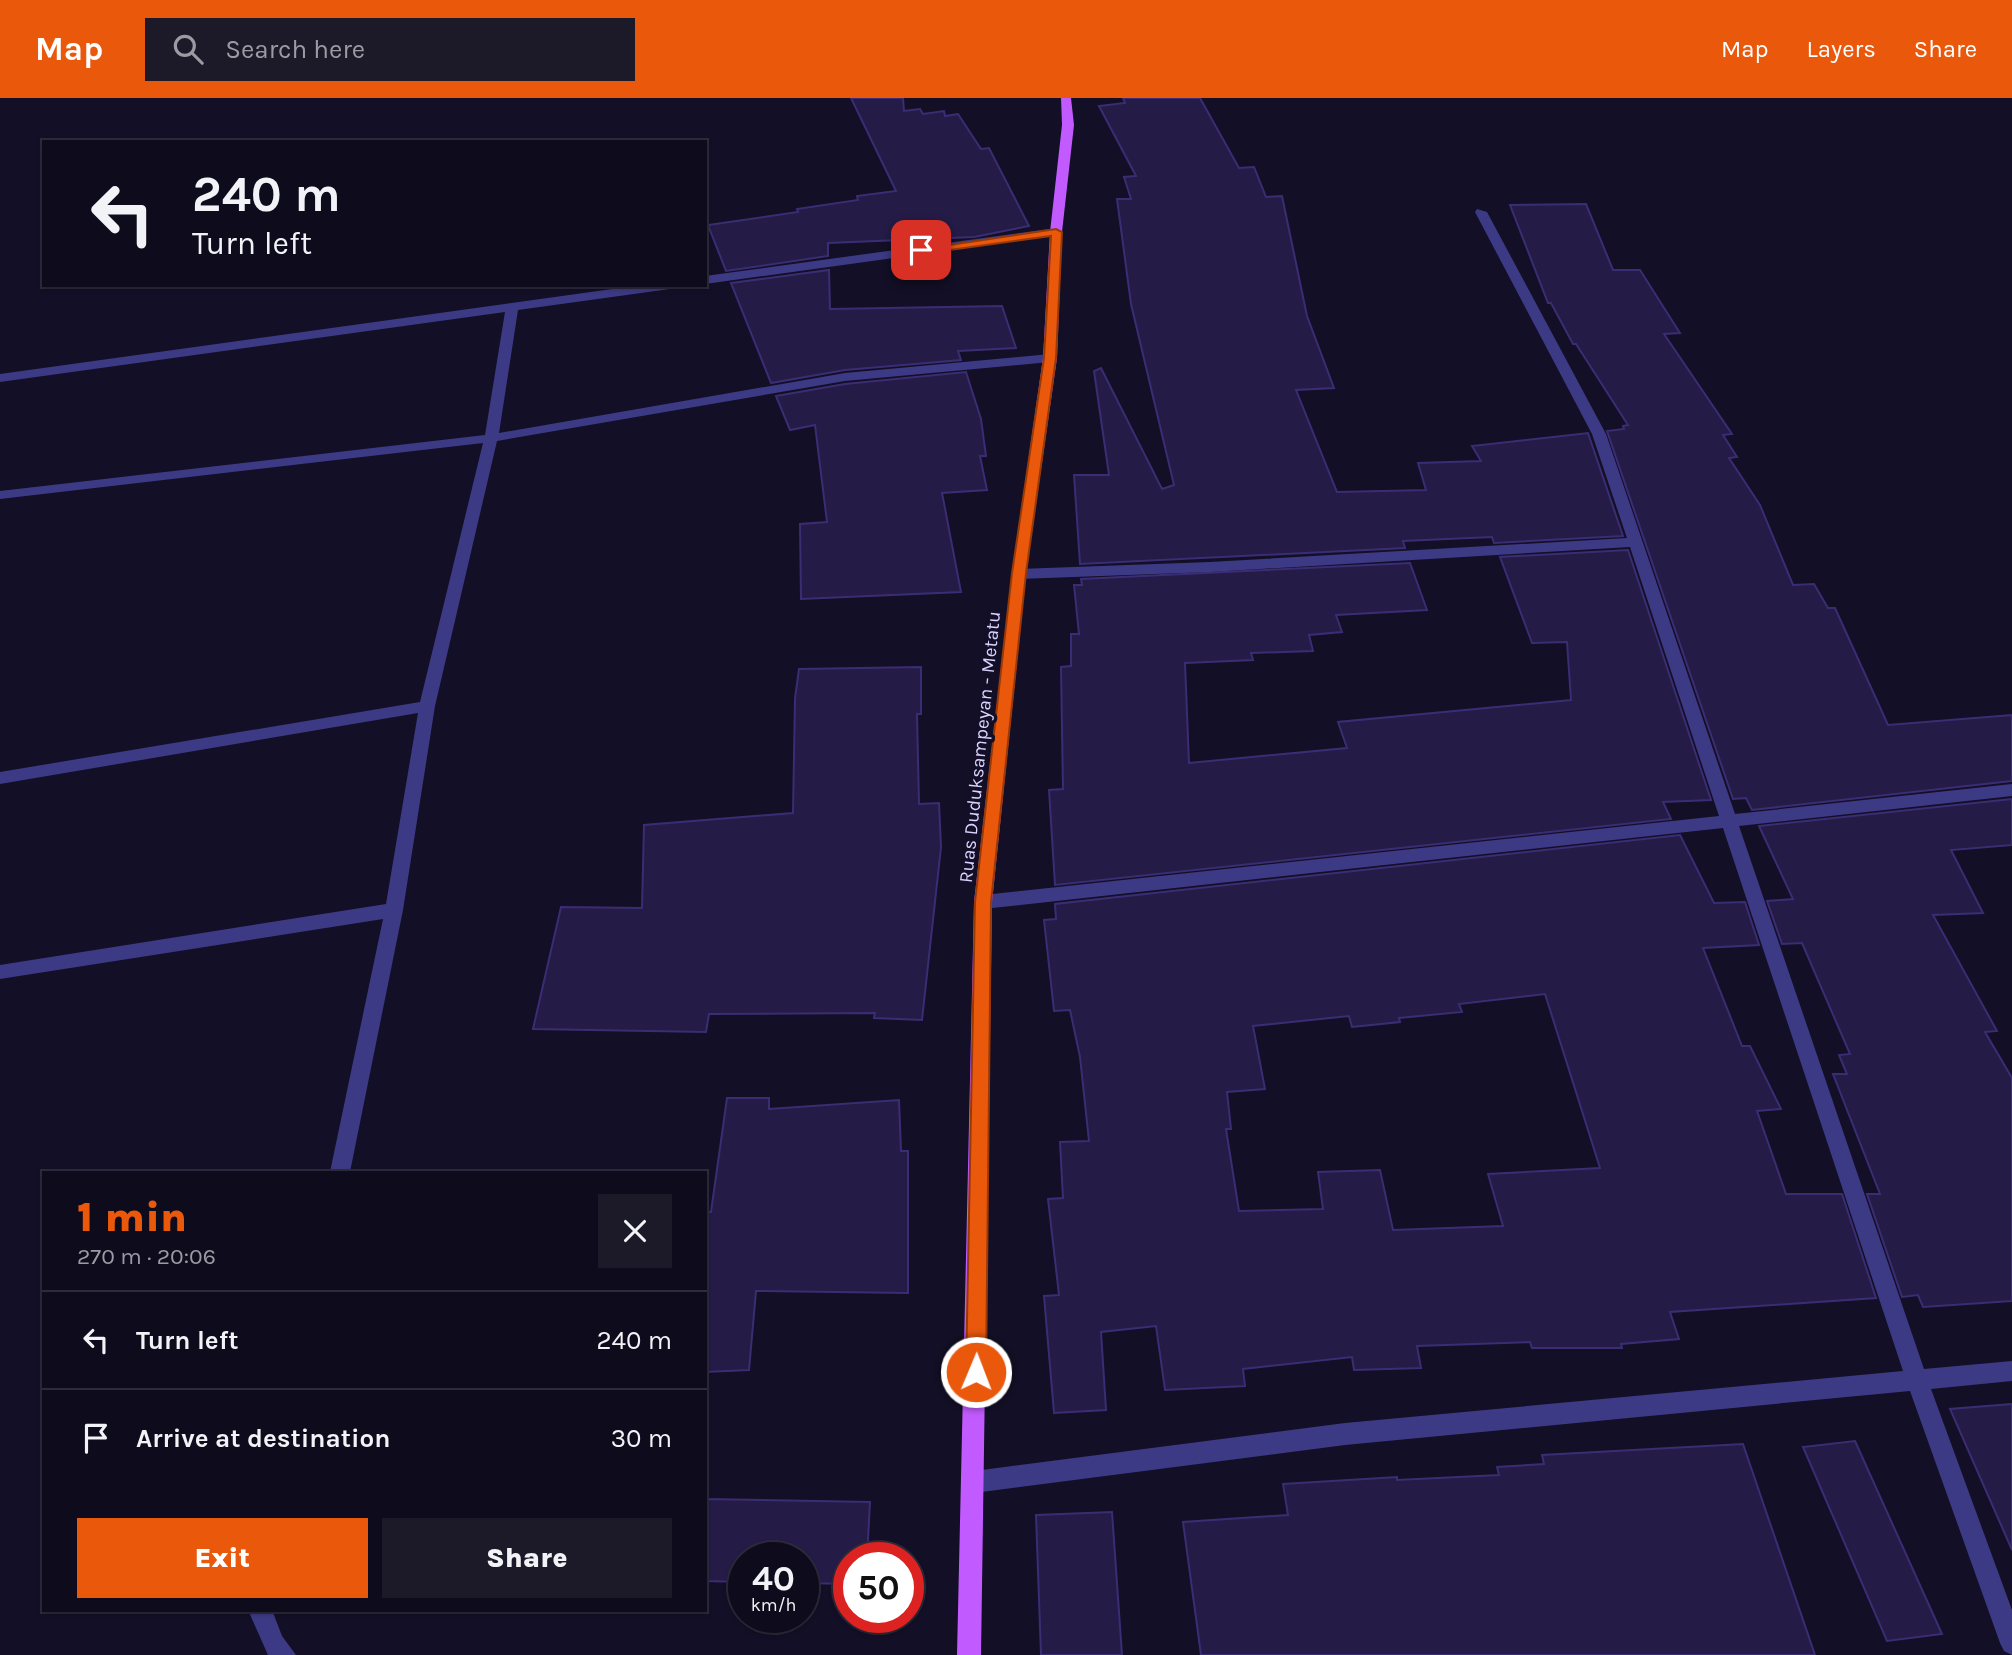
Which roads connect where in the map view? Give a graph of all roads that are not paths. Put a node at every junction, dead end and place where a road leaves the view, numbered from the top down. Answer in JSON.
{"nodes":[{"id":1,"x":1066,"y":98,"type":"edge"},
{"id":2,"x":1481,"y":212,"type":"dead end"},
{"id":3,"x":1056,"y":232,"type":"junction"},
{"id":4,"x":707,"y":280,"type":"edge"},
{"id":5,"x":656,"y":287,"type":"edge"},
{"id":6,"x":512,"y":307,"type":"junction"},
{"id":7,"x":1050,"y":358,"type":"junction"},
{"id":8,"x":0,"y":378,"type":"edge"},
{"id":9,"x":491,"y":438,"type":"junction"},
{"id":10,"x":0,"y":495,"type":"edge"},
{"id":11,"x":1634,"y":542,"type":"junction"},
{"id":12,"x":1019,"y":573,"type":"junction"},
{"id":13,"x":427,"y":706,"type":"junction"},
{"id":14,"x":0,"y":778,"type":"edge"},
{"id":15,"x":2012,"y":790,"type":"edge"},
{"id":16,"x":1728,"y":820,"type":"junction"},
{"id":17,"x":983,"y":902,"type":"junction"},
{"id":18,"x":394,"y":910,"type":"junction"},
{"id":19,"x":0,"y":972,"type":"edge"},
{"id":20,"x":340,"y":1171,"type":"edge"},
{"id":21,"x":2012,"y":1371,"type":"edge"},
{"id":22,"x":1917,"y":1381,"type":"junction"},
{"id":23,"x":974,"y":1482,"type":"junction"},
{"id":24,"x":261,"y":1612,"type":"edge"},
{"id":25,"x":2012,"y":1643,"type":"edge"},
{"id":26,"x":284,"y":1655,"type":"edge"},
{"id":27,"x":969,"y":1655,"type":"edge"}],
"edges":[{"from":1,"to":3,"type":"main road","name":"Ruas Duduksampeyan - Metatu"},
{"from":2,"to":11,"type":"street"},
{"from":3,"to":4,"type":"street"},
{"from":3,"to":7,"type":"main road","name":"Ruas Duduksampeyan - Metatu"},
{"from":5,"to":6,"type":"street"},
{"from":6,"to":8,"type":"street"},
{"from":6,"to":9,"type":"street"},
{"from":7,"to":9,"type":"street"},
{"from":7,"to":12,"type":"main road","name":"Ruas Duduksampeyan - Metatu"},
{"from":9,"to":10,"type":"street"},
{"from":9,"to":13,"type":"street"},
{"from":11,"to":12,"type":"street"},
{"from":11,"to":16,"type":"street"},
{"from":12,"to":17,"type":"main road","name":"Ruas Duduksampeyan - Metatu"},
{"from":13,"to":14,"type":"street"},
{"from":13,"to":18,"type":"street"},
{"from":15,"to":16,"type":"street"},
{"from":16,"to":17,"type":"street"},
{"from":16,"to":22,"type":"street"},
{"from":17,"to":23,"type":"main road","name":"Ruas Duduksampeyan - Metatu"},
{"from":18,"to":19,"type":"street"},
{"from":18,"to":20,"type":"street"},
{"from":21,"to":22,"type":"street"},
{"from":22,"to":23,"type":"street"},
{"from":22,"to":25,"type":"street"},
{"from":23,"to":27,"type":"main road","name":"Ruas Duduksampeyan - Metatu"},
{"from":24,"to":26,"type":"street"}]}
